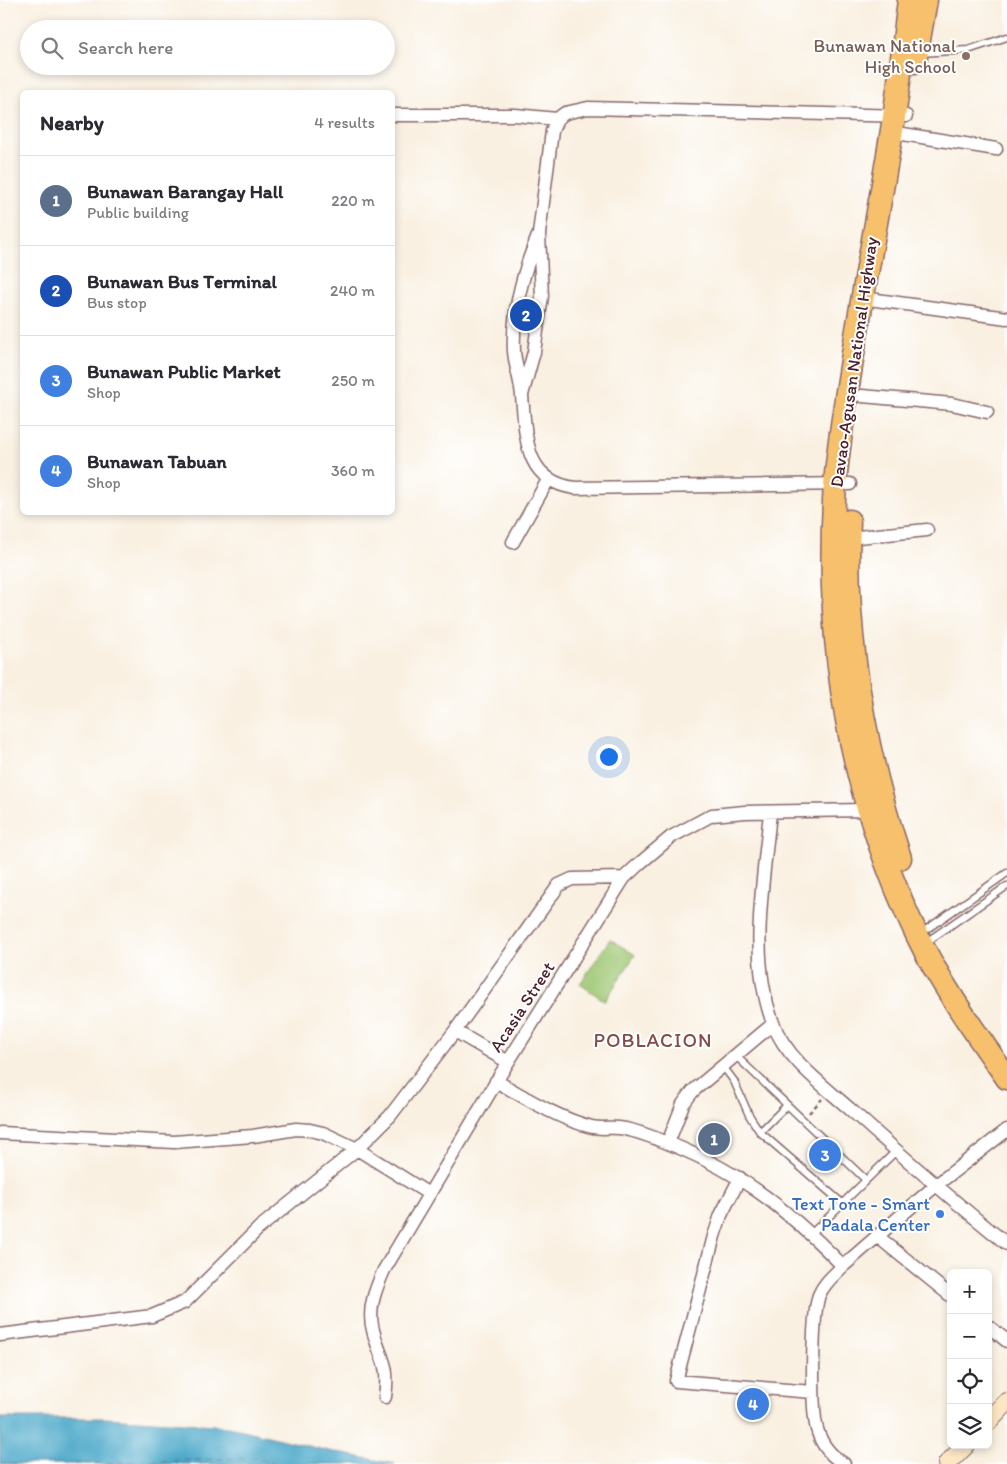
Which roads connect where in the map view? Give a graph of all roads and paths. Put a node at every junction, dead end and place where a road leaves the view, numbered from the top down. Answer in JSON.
{"nodes":[{"id":1,"x":909,"y":0,"type":"edge"},
{"id":2,"x":926,"y":0,"type":"edge"},
{"id":3,"x":1007,"y":37,"type":"edge"},
{"id":4,"x":909,"y":52,"type":"junction"},
{"id":5,"x":395,"y":116,"type":"edge"},
{"id":6,"x":557,"y":120,"type":"junction"},
{"id":7,"x":901,"y":122,"type":"junction"},
{"id":8,"x":996,"y":149,"type":"dead end"},
{"id":9,"x":539,"y":234,"type":"junction"},
{"id":10,"x":869,"y":299,"type":"junction"},
{"id":11,"x":1007,"y":318,"type":"edge"},
{"id":12,"x":522,"y":395,"type":"junction"},
{"id":13,"x":862,"y":396,"type":"junction"},
{"id":14,"x":987,"y":412,"type":"dead end"},
{"id":15,"x":548,"y":480,"type":"junction"},
{"id":16,"x":843,"y":484,"type":"junction"},
{"id":17,"x":927,"y":530,"type":"dead end"},
{"id":18,"x":848,"y":538,"type":"junction"},
{"id":19,"x":513,"y":542,"type":"dead end"},
{"id":20,"x":770,"y":812,"type":"junction"},
{"id":21,"x":877,"y":821,"type":"junction"},
{"id":22,"x":1007,"y":873,"type":"edge"},
{"id":23,"x":624,"y":878,"type":"junction"},
{"id":24,"x":1007,"y":886,"type":"edge"},
{"id":25,"x":925,"y":936,"type":"junction"},
{"id":26,"x":773,"y":1024,"type":"junction"},
{"id":27,"x":455,"y":1031,"type":"junction"},
{"id":28,"x":1007,"y":1053,"type":"edge"},
{"id":29,"x":734,"y":1055,"type":"junction"},
{"id":30,"x":508,"y":1062,"type":"junction"},
{"id":31,"x":722,"y":1065,"type":"junction"},
{"id":32,"x":1007,"y":1078,"type":"edge"},
{"id":33,"x":496,"y":1081,"type":"junction"},
{"id":34,"x":829,"y":1090,"type":"junction"},
{"id":35,"x":787,"y":1105,"type":"junction"},
{"id":36,"x":803,"y":1120,"type":"junction"},
{"id":37,"x":1007,"y":1130,"type":"edge"},
{"id":38,"x":760,"y":1132,"type":"junction"},
{"id":39,"x":0,"y":1133,"type":"edge"},
{"id":40,"x":668,"y":1143,"type":"junction"},
{"id":41,"x":357,"y":1149,"type":"junction"},
{"id":42,"x":896,"y":1151,"type":"junction"},
{"id":43,"x":740,"y":1178,"type":"junction"},
{"id":44,"x":866,"y":1180,"type":"junction"},
{"id":45,"x":935,"y":1186,"type":"junction"},
{"id":46,"x":429,"y":1194,"type":"junction"},
{"id":47,"x":842,"y":1203,"type":"junction"},
{"id":48,"x":811,"y":1234,"type":"junction"},
{"id":49,"x":877,"y":1236,"type":"junction"},
{"id":50,"x":1007,"y":1244,"type":"edge"},
{"id":51,"x":843,"y":1266,"type":"junction"},
{"id":52,"x":947,"y":1293,"type":"edge"},
{"id":53,"x":992,"y":1329,"type":"edge"},
{"id":54,"x":0,"y":1335,"type":"edge"},
{"id":55,"x":1007,"y":1341,"type":"edge"},
{"id":56,"x":813,"y":1392,"type":"junction"},
{"id":57,"x":385,"y":1397,"type":"dead end"},
{"id":58,"x":1007,"y":1402,"type":"edge"},
{"id":59,"x":992,"y":1418,"type":"edge"},
{"id":60,"x":962,"y":1449,"type":"edge"},
{"id":61,"x":844,"y":1464,"type":"edge"},
{"id":62,"x":947,"y":1464,"type":"edge"}],
"edges":[{"from":1,"to":4,"type":"highway","name":"Davao-Agusan National Highway"},
{"from":2,"to":4,"type":"highway","name":"Davao-Agusan National Highway"},
{"from":3,"to":4,"type":"lane"},
{"from":4,"to":7,"type":"highway","name":"Davao-Agusan National Highway"},
{"from":5,"to":6,"type":"street"},
{"from":6,"to":7,"type":"street"},
{"from":6,"to":9,"type":"street"},
{"from":7,"to":8,"type":"street"},
{"from":7,"to":10,"type":"highway","name":"Davao-Agusan National Highway"},
{"from":9,"to":12,"type":"street"},
{"from":9,"to":12,"type":"street"},
{"from":10,"to":11,"type":"street"},
{"from":10,"to":13,"type":"highway","name":"Davao-Agusan National Highway"},
{"from":10,"to":16,"type":"highway","name":"Davao-Agusan National Highway"},
{"from":12,"to":15,"type":"street"},
{"from":13,"to":14,"type":"street"},
{"from":13,"to":16,"type":"highway","name":"Davao-Agusan National Highway"},
{"from":15,"to":16,"type":"street"},
{"from":15,"to":19,"type":"street"},
{"from":16,"to":18,"type":"highway","name":"Davao-Agusan National Highway"},
{"from":16,"to":21,"type":"highway","name":"Davao-Agusan National Highway"},
{"from":17,"to":18,"type":"street"},
{"from":18,"to":21,"type":"highway","name":"Davao-Agusan National Highway"},
{"from":20,"to":21,"type":"street","name":"Acasia Street"},
{"from":20,"to":23,"type":"street","name":"Acasia Street"},
{"from":20,"to":26,"type":"street"},
{"from":21,"to":25,"type":"highway","name":"Davao-Agusan National Highway"},
{"from":22,"to":25,"type":"lane"},
{"from":23,"to":27,"type":"street"},
{"from":23,"to":30,"type":"street","name":"Acasia Street"},
{"from":24,"to":25,"type":"lane"},
{"from":25,"to":28,"type":"highway","name":"Davao-Agusan National Highway"},
{"from":25,"to":32,"type":"highway","name":"Davao-Agusan National Highway"},
{"from":26,"to":29,"type":"street"},
{"from":26,"to":34,"type":"street"},
{"from":27,"to":30,"type":"street"},
{"from":27,"to":41,"type":"street"},
{"from":29,"to":31,"type":"street"},
{"from":29,"to":35,"type":"lane"},
{"from":30,"to":33,"type":"street","name":"Acasia Street"},
{"from":31,"to":38,"type":"lane"},
{"from":31,"to":40,"type":"street"},
{"from":33,"to":40,"type":"street"},
{"from":33,"to":46,"type":"street","name":"Acasia Street"},
{"from":34,"to":36,"type":"path"},
{"from":34,"to":42,"type":"street"},
{"from":35,"to":36,"type":"lane"},
{"from":35,"to":38,"type":"lane"},
{"from":36,"to":44,"type":"lane"},
{"from":37,"to":45,"type":"street"},
{"from":38,"to":47,"type":"lane"},
{"from":39,"to":41,"type":"street"},
{"from":40,"to":43,"type":"street"},
{"from":41,"to":46,"type":"street"},
{"from":41,"to":54,"type":"street"},
{"from":42,"to":44,"type":"lane"},
{"from":42,"to":45,"type":"street"},
{"from":43,"to":48,"type":"street"},
{"from":43,"to":56,"type":"street"},
{"from":44,"to":47,"type":"lane"},
{"from":45,"to":49,"type":"street"},
{"from":45,"to":50,"type":"street"},
{"from":46,"to":57,"type":"street","name":"Acasia Street"},
{"from":47,"to":48,"type":"lane"},
{"from":48,"to":51,"type":"street"},
{"from":49,"to":51,"type":"street"},
{"from":49,"to":52,"type":"street"},
{"from":51,"to":56,"type":"street"},
{"from":53,"to":55,"type":"street"},
{"from":56,"to":61,"type":"street"},
{"from":58,"to":59,"type":"main road"},
{"from":60,"to":62,"type":"main road"}]}
